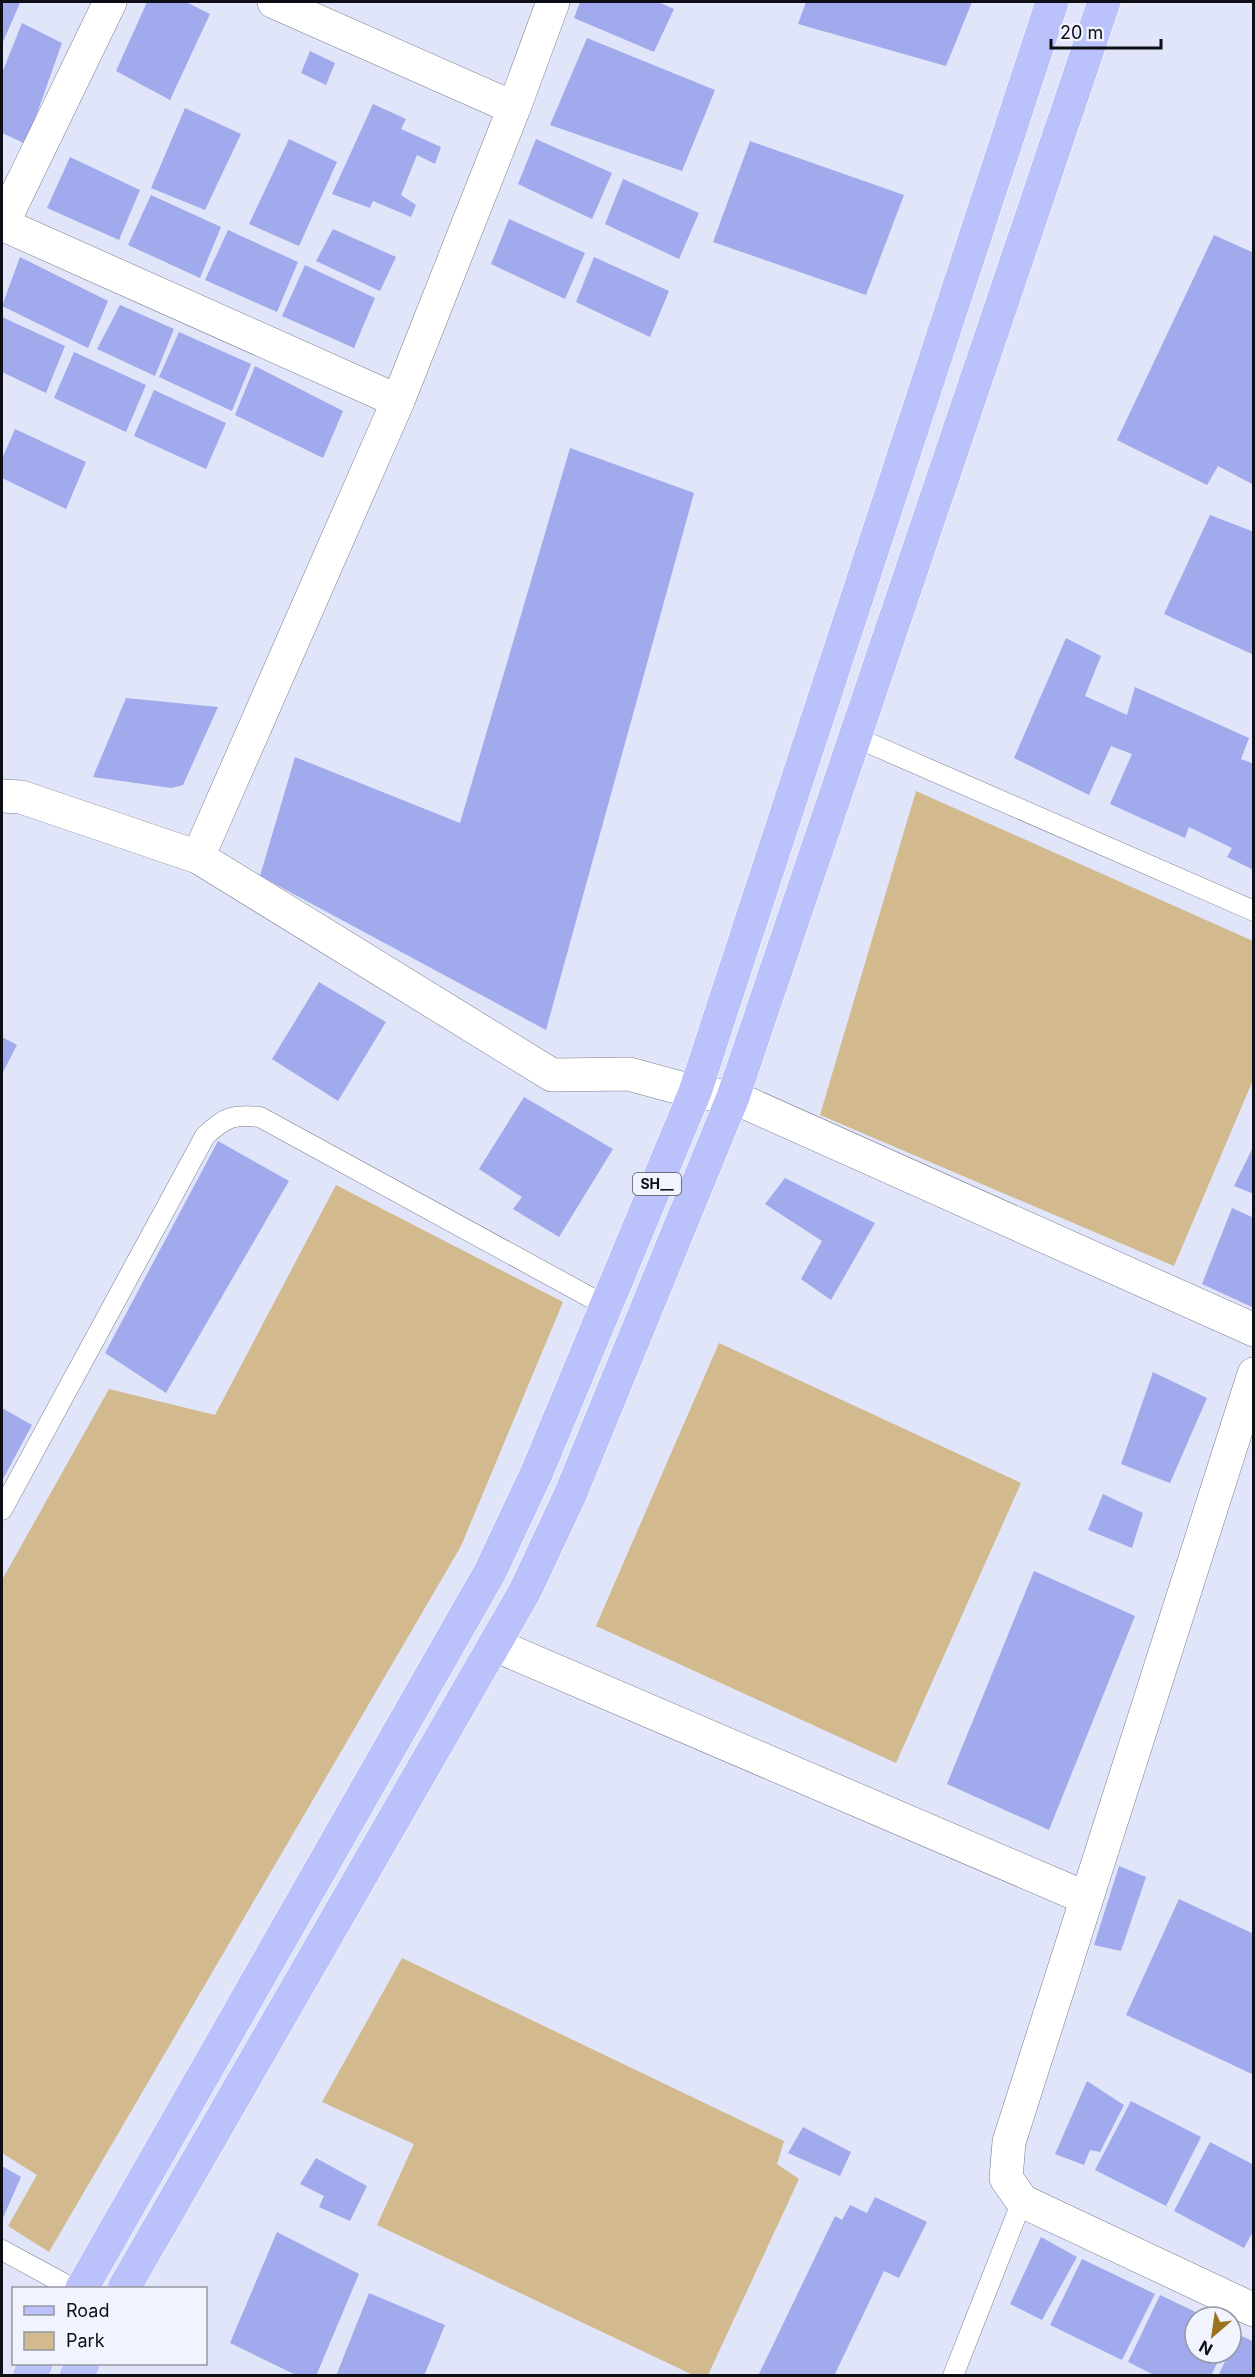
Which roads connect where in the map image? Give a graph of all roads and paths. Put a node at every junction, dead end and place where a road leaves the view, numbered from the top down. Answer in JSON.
{"nodes":[{"id":1,"x":109,"y":2,"type":"edge"},
{"id":2,"x":273,"y":2,"type":"edge"},
{"id":3,"x":553,"y":2,"type":"edge"},
{"id":4,"x":1052,"y":2,"type":"edge"},
{"id":5,"x":1104,"y":2,"type":"edge"},
{"id":6,"x":514,"y":108,"type":"junction"},
{"id":7,"x":2,"y":224,"type":"edge"},
{"id":8,"x":398,"y":401,"type":"junction"},
{"id":9,"x":855,"y":737,"type":"junction"},
{"id":10,"x":2,"y":796,"type":"edge"},
{"id":11,"x":198,"y":857,"type":"junction"},
{"id":12,"x":1254,"y":911,"type":"edge"},
{"id":13,"x":695,"y":1092,"type":"junction"},
{"id":14,"x":733,"y":1097,"type":"junction"},
{"id":15,"x":606,"y":1306,"type":"junction"},
{"id":16,"x":1254,"y":1330,"type":"edge"},
{"id":17,"x":1254,"y":1374,"type":"edge"},
{"id":18,"x":2,"y":1510,"type":"edge"},
{"id":19,"x":495,"y":1645,"type":"junction"},
{"id":20,"x":1086,"y":1898,"type":"junction"},
{"id":21,"x":1022,"y":2201,"type":"junction"},
{"id":22,"x":2,"y":2250,"type":"edge"},
{"id":23,"x":68,"y":2287,"type":"edge"},
{"id":24,"x":83,"y":2287,"type":"edge"},
{"id":25,"x":125,"y":2287,"type":"edge"},
{"id":26,"x":1254,"y":2310,"type":"edge"},
{"id":27,"x":953,"y":2376,"type":"edge"}],
"edges":[{"from":1,"to":7,"type":"street"},
{"from":2,"to":6,"type":"street"},
{"from":3,"to":6,"type":"street"},
{"from":4,"to":13,"type":"main road","number":"SH__"},
{"from":5,"to":9,"type":"main road"},
{"from":6,"to":8,"type":"street"},
{"from":7,"to":8,"type":"street"},
{"from":8,"to":11,"type":"street"},
{"from":9,"to":12,"type":"lane"},
{"from":9,"to":14,"type":"main road"},
{"from":10,"to":11,"type":"street"},
{"from":11,"to":13,"type":"street"},
{"from":13,"to":14,"type":"street"},
{"from":13,"to":15,"type":"main road","number":"SH__"},
{"from":14,"to":16,"type":"street"},
{"from":14,"to":19,"type":"main road"},
{"from":15,"to":18,"type":"lane"},
{"from":15,"to":24,"type":"main road","number":"SH__"},
{"from":17,"to":20,"type":"street"},
{"from":19,"to":20,"type":"street"},
{"from":19,"to":25,"type":"main road"},
{"from":20,"to":21,"type":"street"},
{"from":21,"to":26,"type":"street"},
{"from":21,"to":27,"type":"lane"},
{"from":22,"to":23,"type":"lane"}]}
